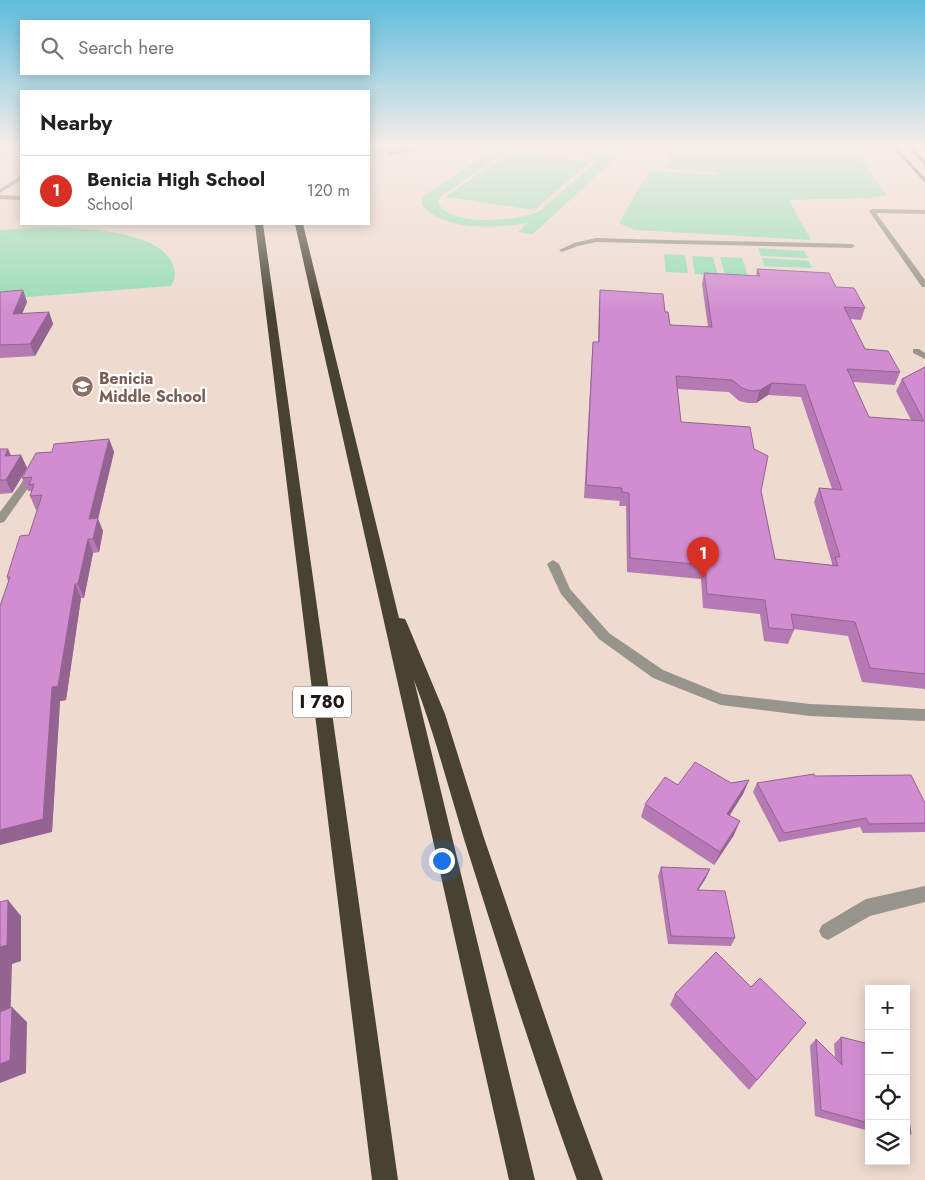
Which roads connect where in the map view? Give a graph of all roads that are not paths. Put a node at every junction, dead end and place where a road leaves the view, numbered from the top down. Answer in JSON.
{"nodes":[{"id":1,"x":925,"y":212,"type":"edge"},
{"id":2,"x":259,"y":225,"type":"edge"},
{"id":3,"x":298,"y":225,"type":"edge"},
{"id":4,"x":852,"y":246,"type":"dead end"},
{"id":5,"x":562,"y":250,"type":"dead end"},
{"id":6,"x":925,"y":285,"type":"edge"},
{"id":7,"x":916,"y":351,"type":"dead end"},
{"id":8,"x":925,"y":356,"type":"edge"},
{"id":9,"x":38,"y":460,"type":"edge"},
{"id":10,"x":0,"y":520,"type":"edge"},
{"id":11,"x":553,"y":564,"type":"dead end"},
{"id":12,"x":381,"y":578,"type":"junction"},
{"id":13,"x":925,"y":714,"type":"edge"},
{"id":14,"x":925,"y":894,"type":"edge"},
{"id":15,"x":828,"y":931,"type":"dead end"},
{"id":16,"x":385,"y":1180,"type":"edge"},
{"id":17,"x":522,"y":1180,"type":"edge"},
{"id":18,"x":590,"y":1180,"type":"edge"}],
"edges":[{"from":1,"to":6,"type":"street"},
{"from":2,"to":16,"type":"highway","number":"I 780"},
{"from":3,"to":12,"type":"highway"},
{"from":4,"to":5,"type":"street"},
{"from":7,"to":8,"type":"street"},
{"from":9,"to":10,"type":"street"},
{"from":11,"to":13,"type":"street"},
{"from":12,"to":17,"type":"highway"},
{"from":12,"to":18,"type":"highway"},
{"from":14,"to":15,"type":"street"}]}
